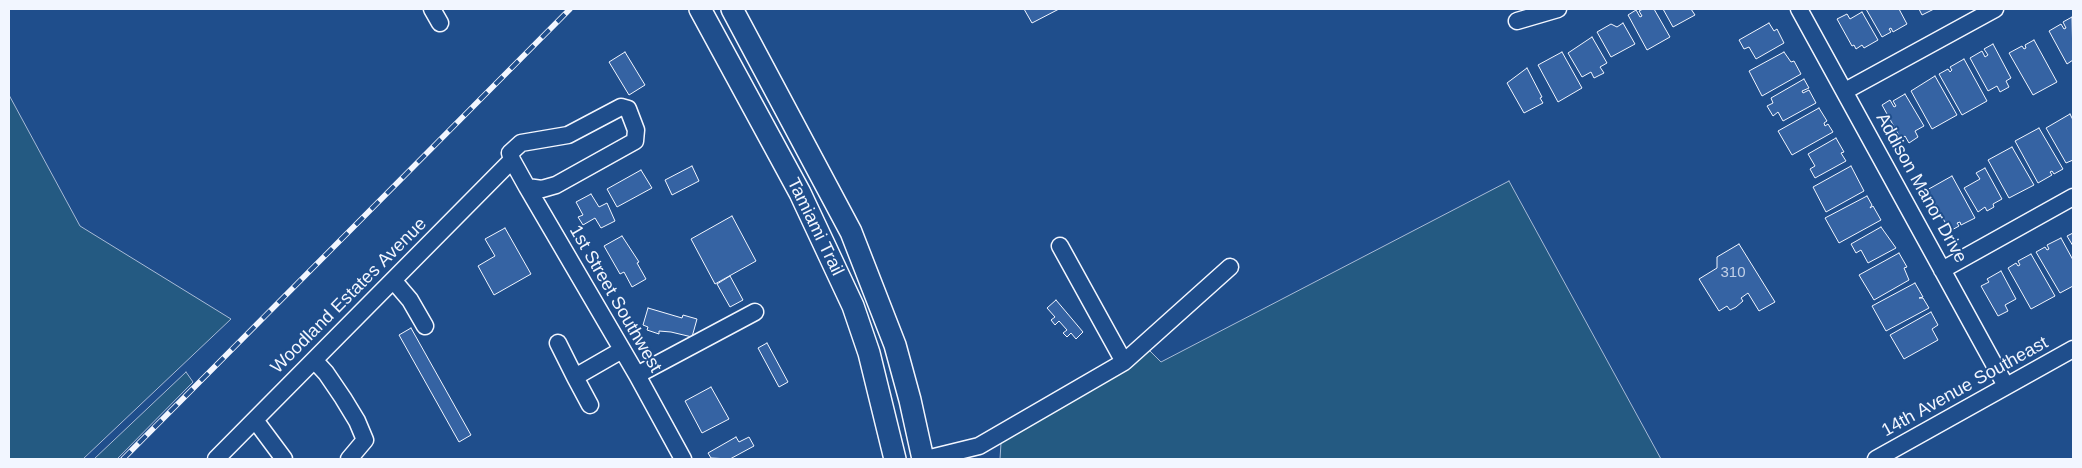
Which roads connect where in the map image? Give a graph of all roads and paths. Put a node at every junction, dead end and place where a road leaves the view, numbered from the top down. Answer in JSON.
{"nodes":[{"id":1,"x":700,"y":9,"type":"edge"},
{"id":2,"x":732,"y":9,"type":"edge"},
{"id":3,"x":1558,"y":9,"type":"edge"},
{"id":4,"x":1800,"y":9,"type":"edge"},
{"id":5,"x":1995,"y":9,"type":"edge"},
{"id":6,"x":1516,"y":21,"type":"dead end"},
{"id":7,"x":1845,"y":91,"type":"junction"},
{"id":8,"x":512,"y":160,"type":"junction"},
{"id":9,"x":527,"y":187,"type":"junction"},
{"id":10,"x":2073,"y":197,"type":"edge"},
{"id":11,"x":1060,"y":246,"type":"dead end"},
{"id":12,"x":1230,"y":267,"type":"dead end"},
{"id":13,"x":1942,"y":270,"type":"junction"},
{"id":14,"x":393,"y":280,"type":"junction"},
{"id":15,"x":755,"y":312,"type":"dead end"},
{"id":16,"x":425,"y":326,"type":"dead end"},
{"id":17,"x":558,"y":343,"type":"dead end"},
{"id":18,"x":2073,"y":349,"type":"edge"},
{"id":19,"x":622,"y":350,"type":"junction"},
{"id":20,"x":314,"y":360,"type":"junction"},
{"id":21,"x":1124,"y":362,"type":"junction"},
{"id":22,"x":637,"y":375,"type":"junction"},
{"id":23,"x":575,"y":377,"type":"junction"},
{"id":24,"x":2006,"y":386,"type":"junction"},
{"id":25,"x":590,"y":405,"type":"dead end"},
{"id":26,"x":255,"y":420,"type":"junction"},
{"id":27,"x":216,"y":459,"type":"edge"},
{"id":28,"x":284,"y":459,"type":"edge"},
{"id":29,"x":349,"y":459,"type":"edge"},
{"id":30,"x":683,"y":459,"type":"edge"},
{"id":31,"x":895,"y":459,"type":"edge"},
{"id":32,"x":924,"y":459,"type":"edge"},
{"id":33,"x":1876,"y":459,"type":"edge"}],
"edges":[{"from":1,"to":31,"type":"main road","name":"Tamiami Trail"},
{"from":2,"to":32,"type":"main road","name":"Tamiami Trail"},
{"from":3,"to":6,"type":"street"},
{"from":4,"to":7,"type":"street","name":"Addison Manor Drive"},
{"from":5,"to":7,"type":"street"},
{"from":7,"to":13,"type":"street","name":"Addison Manor Drive"},
{"from":8,"to":9,"type":"street","name":"1st Street Southwest"},
{"from":8,"to":9,"type":"street","name":"Woodland Estates Avenue"},
{"from":8,"to":14,"type":"street","name":"Woodland Estates Avenue"},
{"from":9,"to":19,"type":"street","name":"1st Street Southwest"},
{"from":10,"to":13,"type":"street"},
{"from":11,"to":21,"type":"street"},
{"from":12,"to":21,"type":"street"},
{"from":13,"to":24,"type":"street","name":"Addison Manor Drive"},
{"from":14,"to":16,"type":"street"},
{"from":14,"to":20,"type":"street","name":"Woodland Estates Avenue"},
{"from":15,"to":22,"type":"street"},
{"from":17,"to":23,"type":"street"},
{"from":18,"to":24,"type":"street","name":"14th Avenue Southeast"},
{"from":19,"to":22,"type":"street","name":"1st Street Southwest"},
{"from":19,"to":23,"type":"street"},
{"from":20,"to":26,"type":"street","name":"Woodland Estates Avenue"},
{"from":20,"to":29,"type":"street"},
{"from":21,"to":32,"type":"street"},
{"from":22,"to":30,"type":"street","name":"1st Street Southwest"},
{"from":23,"to":25,"type":"street"},
{"from":24,"to":33,"type":"street","name":"14th Avenue Southeast"},
{"from":26,"to":27,"type":"street","name":"Woodland Estates Avenue"},
{"from":26,"to":28,"type":"street"}]}
